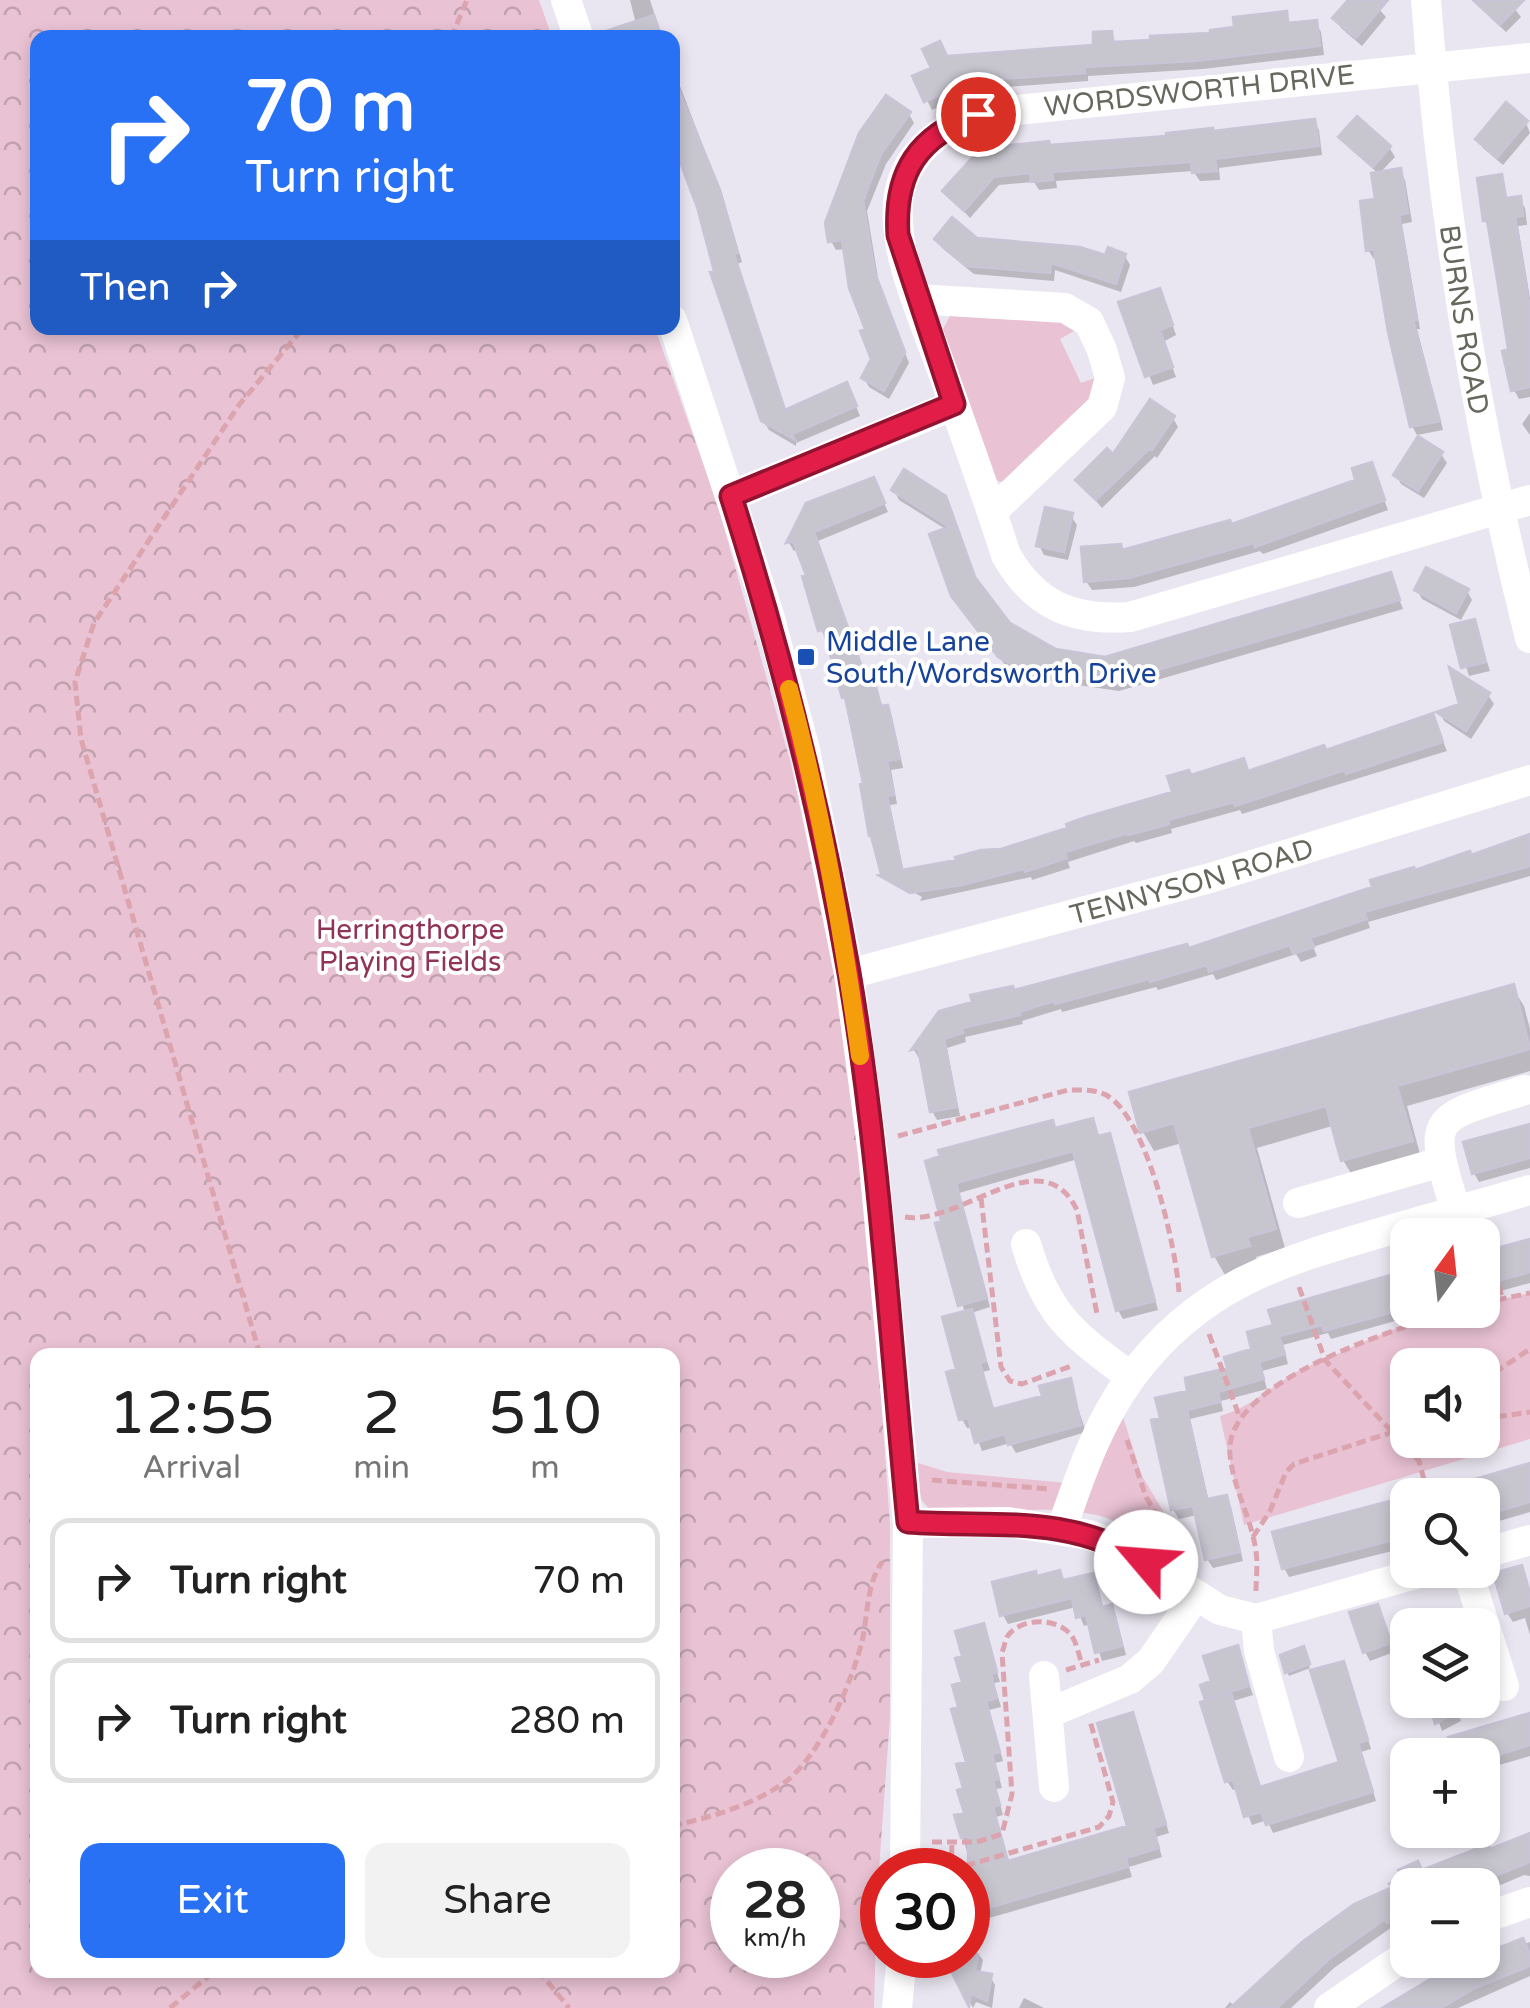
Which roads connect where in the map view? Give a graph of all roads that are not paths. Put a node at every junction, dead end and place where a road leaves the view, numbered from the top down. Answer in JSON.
{"nodes":[{"id":1,"x":566,"y":0,"type":"edge"},
{"id":2,"x":1426,"y":0,"type":"edge"},
{"id":3,"x":576,"y":30,"type":"edge"},
{"id":4,"x":1530,"y":58,"type":"edge"},
{"id":5,"x":1431,"y":67,"type":"junction"},
{"id":6,"x":917,"y":299,"type":"junction"},
{"id":7,"x":677,"y":335,"type":"edge"},
{"id":8,"x":954,"y":404,"type":"junction"},
{"id":9,"x":731,"y":496,"type":"junction"},
{"id":10,"x":1530,"y":500,"type":"edge"},
{"id":11,"x":1498,"y":510,"type":"junction"},
{"id":12,"x":992,"y":512,"type":"junction"},
{"id":13,"x":1530,"y":638,"type":"edge"},
{"id":14,"x":1530,"y":780,"type":"edge"},
{"id":15,"x":849,"y":974,"type":"junction"},
{"id":16,"x":1526,"y":1090,"type":"dead end"},
{"id":17,"x":1440,"y":1162,"type":"junction"},
{"id":18,"x":1530,"y":1190,"type":"edge"},
{"id":19,"x":1298,"y":1203,"type":"dead end"},
{"id":20,"x":1468,"y":1208,"type":"junction"},
{"id":21,"x":1026,"y":1244,"type":"dead end"},
{"id":22,"x":1125,"y":1388,"type":"junction"},
{"id":23,"x":908,"y":1522,"type":"junction"},
{"id":24,"x":1062,"y":1528,"type":"junction"},
{"id":25,"x":1530,"y":1540,"type":"edge"},
{"id":26,"x":1500,"y":1549,"type":"edge"},
{"id":27,"x":1390,"y":1581,"type":"edge"},
{"id":28,"x":1473,"y":1588,"type":"edge"},
{"id":29,"x":1184,"y":1589,"type":"junction"},
{"id":30,"x":1256,"y":1618,"type":"junction"},
{"id":31,"x":1044,"y":1676,"type":"dead end"},
{"id":32,"x":1504,"y":1686,"type":"dead end"},
{"id":33,"x":1049,"y":1713,"type":"junction"},
{"id":34,"x":1289,"y":1757,"type":"dead end"},
{"id":35,"x":1054,"y":1787,"type":"dead end"},
{"id":36,"x":905,"y":1848,"type":"edge"},
{"id":37,"x":1530,"y":1902,"type":"edge"},
{"id":38,"x":1500,"y":1913,"type":"edge"},
{"id":39,"x":1390,"y":1966,"type":"edge"},
{"id":40,"x":900,"y":1978,"type":"edge"},
{"id":41,"x":897,"y":2008,"type":"edge"},
{"id":42,"x":1329,"y":2008,"type":"edge"}],
"edges":[{"from":1,"to":3,"type":"street"},
{"from":2,"to":5,"type":"street","name":"BURNS ROAD"},
{"from":4,"to":5,"type":"street","name":"WORDSWORTH DRIVE"},
{"from":5,"to":6,"type":"street","name":"WORDSWORTH DRIVE"},
{"from":5,"to":11,"type":"street","name":"BURNS ROAD"},
{"from":6,"to":8,"type":"street","name":"WORDSWORTH DRIVE"},
{"from":6,"to":12,"type":"street"},
{"from":7,"to":9,"type":"street"},
{"from":8,"to":9,"type":"street"},
{"from":8,"to":12,"type":"street","name":"WORDSWORTH DRIVE"},
{"from":9,"to":15,"type":"street"},
{"from":10,"to":11,"type":"street","name":"WORDSWORTH DRIVE"},
{"from":11,"to":12,"type":"street","name":"WORDSWORTH DRIVE"},
{"from":11,"to":13,"type":"street","name":"BURNS ROAD"},
{"from":14,"to":15,"type":"street","name":"TENNYSON ROAD"},
{"from":15,"to":23,"type":"street"},
{"from":16,"to":17,"type":"street"},
{"from":17,"to":19,"type":"street"},
{"from":17,"to":20,"type":"street"},
{"from":18,"to":20,"type":"street"},
{"from":20,"to":22,"type":"street"},
{"from":21,"to":22,"type":"street"},
{"from":22,"to":24,"type":"street"},
{"from":23,"to":24,"type":"street"},
{"from":23,"to":36,"type":"street"},
{"from":24,"to":29,"type":"street"},
{"from":25,"to":26,"type":"street"},
{"from":27,"to":30,"type":"street"},
{"from":28,"to":32,"type":"street"},
{"from":29,"to":30,"type":"street"},
{"from":29,"to":33,"type":"street"},
{"from":30,"to":34,"type":"street"},
{"from":31,"to":33,"type":"street"},
{"from":33,"to":35,"type":"street"},
{"from":37,"to":38,"type":"street"},
{"from":39,"to":42,"type":"street"},
{"from":40,"to":41,"type":"street"}]}
